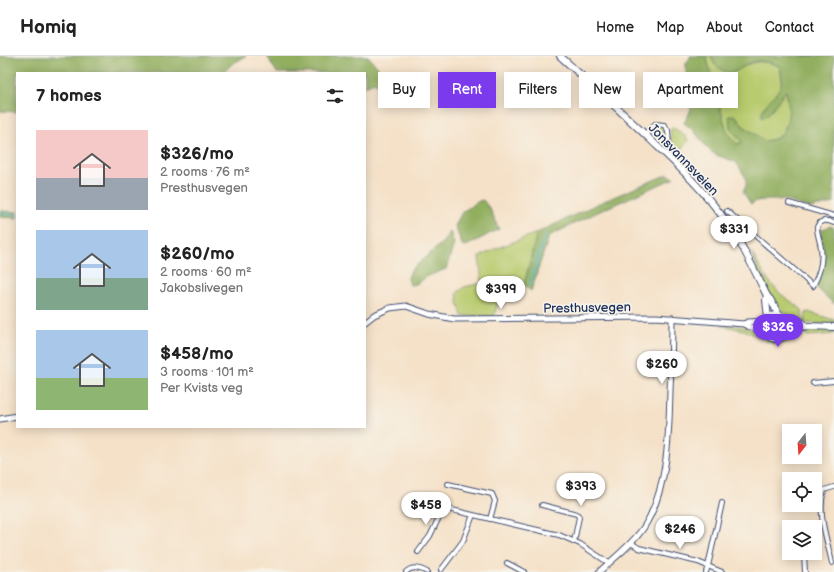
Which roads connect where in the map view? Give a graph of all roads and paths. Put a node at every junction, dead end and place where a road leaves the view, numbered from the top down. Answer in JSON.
{"nodes":[{"id":1,"x":560,"y":56,"type":"edge"},
{"id":2,"x":645,"y":134,"type":"junction"},
{"id":3,"x":669,"y":147,"type":"dead end"},
{"id":4,"x":789,"y":203,"type":"dead end"},
{"id":5,"x":727,"y":211,"type":"dead end"},
{"id":6,"x":834,"y":216,"type":"edge"},
{"id":7,"x":834,"y":223,"type":"edge"},
{"id":8,"x":767,"y":296,"type":"junction"},
{"id":9,"x":779,"y":315,"type":"junction"},
{"id":10,"x":672,"y":318,"type":"junction"},
{"id":11,"x":767,"y":319,"type":"junction"},
{"id":12,"x":786,"y":320,"type":"junction"},
{"id":13,"x":366,"y":321,"type":"edge"},
{"id":14,"x":744,"y":324,"type":"junction"},
{"id":15,"x":806,"y":326,"type":"junction"},
{"id":16,"x":834,"y":327,"type":"edge"},
{"id":17,"x":788,"y":330,"type":"junction"},
{"id":18,"x":766,"y":332,"type":"junction"},
{"id":19,"x":834,"y":380,"type":"edge"},
{"id":20,"x":813,"y":383,"type":"dead end"},
{"id":21,"x":16,"y":416,"type":"edge"},
{"id":22,"x":0,"y":419,"type":"edge"},
{"id":23,"x":448,"y":484,"type":"dead end"},
{"id":24,"x":834,"y":487,"type":"edge"},
{"id":25,"x":722,"y":504,"type":"dead end"},
{"id":26,"x":542,"y":505,"type":"dead end"},
{"id":27,"x":435,"y":506,"type":"dead end"},
{"id":28,"x":444,"y":507,"type":"junction"},
{"id":29,"x":473,"y":515,"type":"junction"},
{"id":30,"x":490,"y":519,"type":"junction"},
{"id":31,"x":574,"y":542,"type":"junction"},
{"id":32,"x":631,"y":543,"type":"junction"},
{"id":33,"x":418,"y":552,"type":"dead end"},
{"id":34,"x":804,"y":560,"type":"edge"},
{"id":35,"x":507,"y":563,"type":"dead end"},
{"id":36,"x":609,"y":563,"type":"junction"},
{"id":37,"x":832,"y":563,"type":"dead end"},
{"id":38,"x":708,"y":566,"type":"junction"},
{"id":39,"x":441,"y":570,"type":"dead end"},
{"id":40,"x":406,"y":572,"type":"edge"},
{"id":41,"x":427,"y":572,"type":"edge"},
{"id":42,"x":524,"y":572,"type":"edge"},
{"id":43,"x":599,"y":572,"type":"edge"},
{"id":44,"x":706,"y":572,"type":"edge"},
{"id":45,"x":722,"y":572,"type":"edge"},
{"id":46,"x":805,"y":572,"type":"edge"}],
"edges":[{"from":1,"to":2,"type":"main road","name":"Jonsvannsveien"},
{"from":2,"to":3,"type":"street"},
{"from":2,"to":8,"type":"main road","name":"Jonsvannsveien"},
{"from":4,"to":6,"type":"street"},
{"from":5,"to":7,"type":"street"},
{"from":8,"to":9,"type":"main road","name":"Jonsvannsveien"},
{"from":8,"to":11,"type":"main road","name":"Jonsvannsveien"},
{"from":9,"to":11,"type":"main road"},
{"from":9,"to":12,"type":"main road"},
{"from":10,"to":13,"type":"street","name":"Presthusvegen"},
{"from":10,"to":14,"type":"street","name":"Presthusvegen"},
{"from":10,"to":32,"type":"street"},
{"from":11,"to":14,"type":"street","name":"Presthusvegen"},
{"from":11,"to":18,"type":"main road"},
{"from":12,"to":15,"type":"main road"},
{"from":12,"to":17,"type":"main road"},
{"from":14,"to":18,"type":"street","name":"Presthusvegen"},
{"from":15,"to":16,"type":"main road"},
{"from":15,"to":17,"type":"main road"},
{"from":17,"to":18,"type":"main road"},
{"from":19,"to":20,"type":"street"},
{"from":21,"to":22,"type":"street"},
{"from":23,"to":30,"type":"street"},
{"from":24,"to":37,"type":"street"},
{"from":25,"to":38,"type":"street"},
{"from":26,"to":31,"type":"street"},
{"from":27,"to":28,"type":"street"},
{"from":28,"to":29,"type":"street"},
{"from":28,"to":33,"type":"street"},
{"from":29,"to":30,"type":"street"},
{"from":29,"to":39,"type":"street"},
{"from":30,"to":31,"type":"street"},
{"from":31,"to":36,"type":"street"},
{"from":32,"to":36,"type":"street"},
{"from":32,"to":38,"type":"street"},
{"from":34,"to":46,"type":"street"},
{"from":35,"to":42,"type":"street"},
{"from":36,"to":43,"type":"street"},
{"from":38,"to":44,"type":"street"},
{"from":38,"to":45,"type":"street"},
{"from":40,"to":41,"type":"street"}]}
